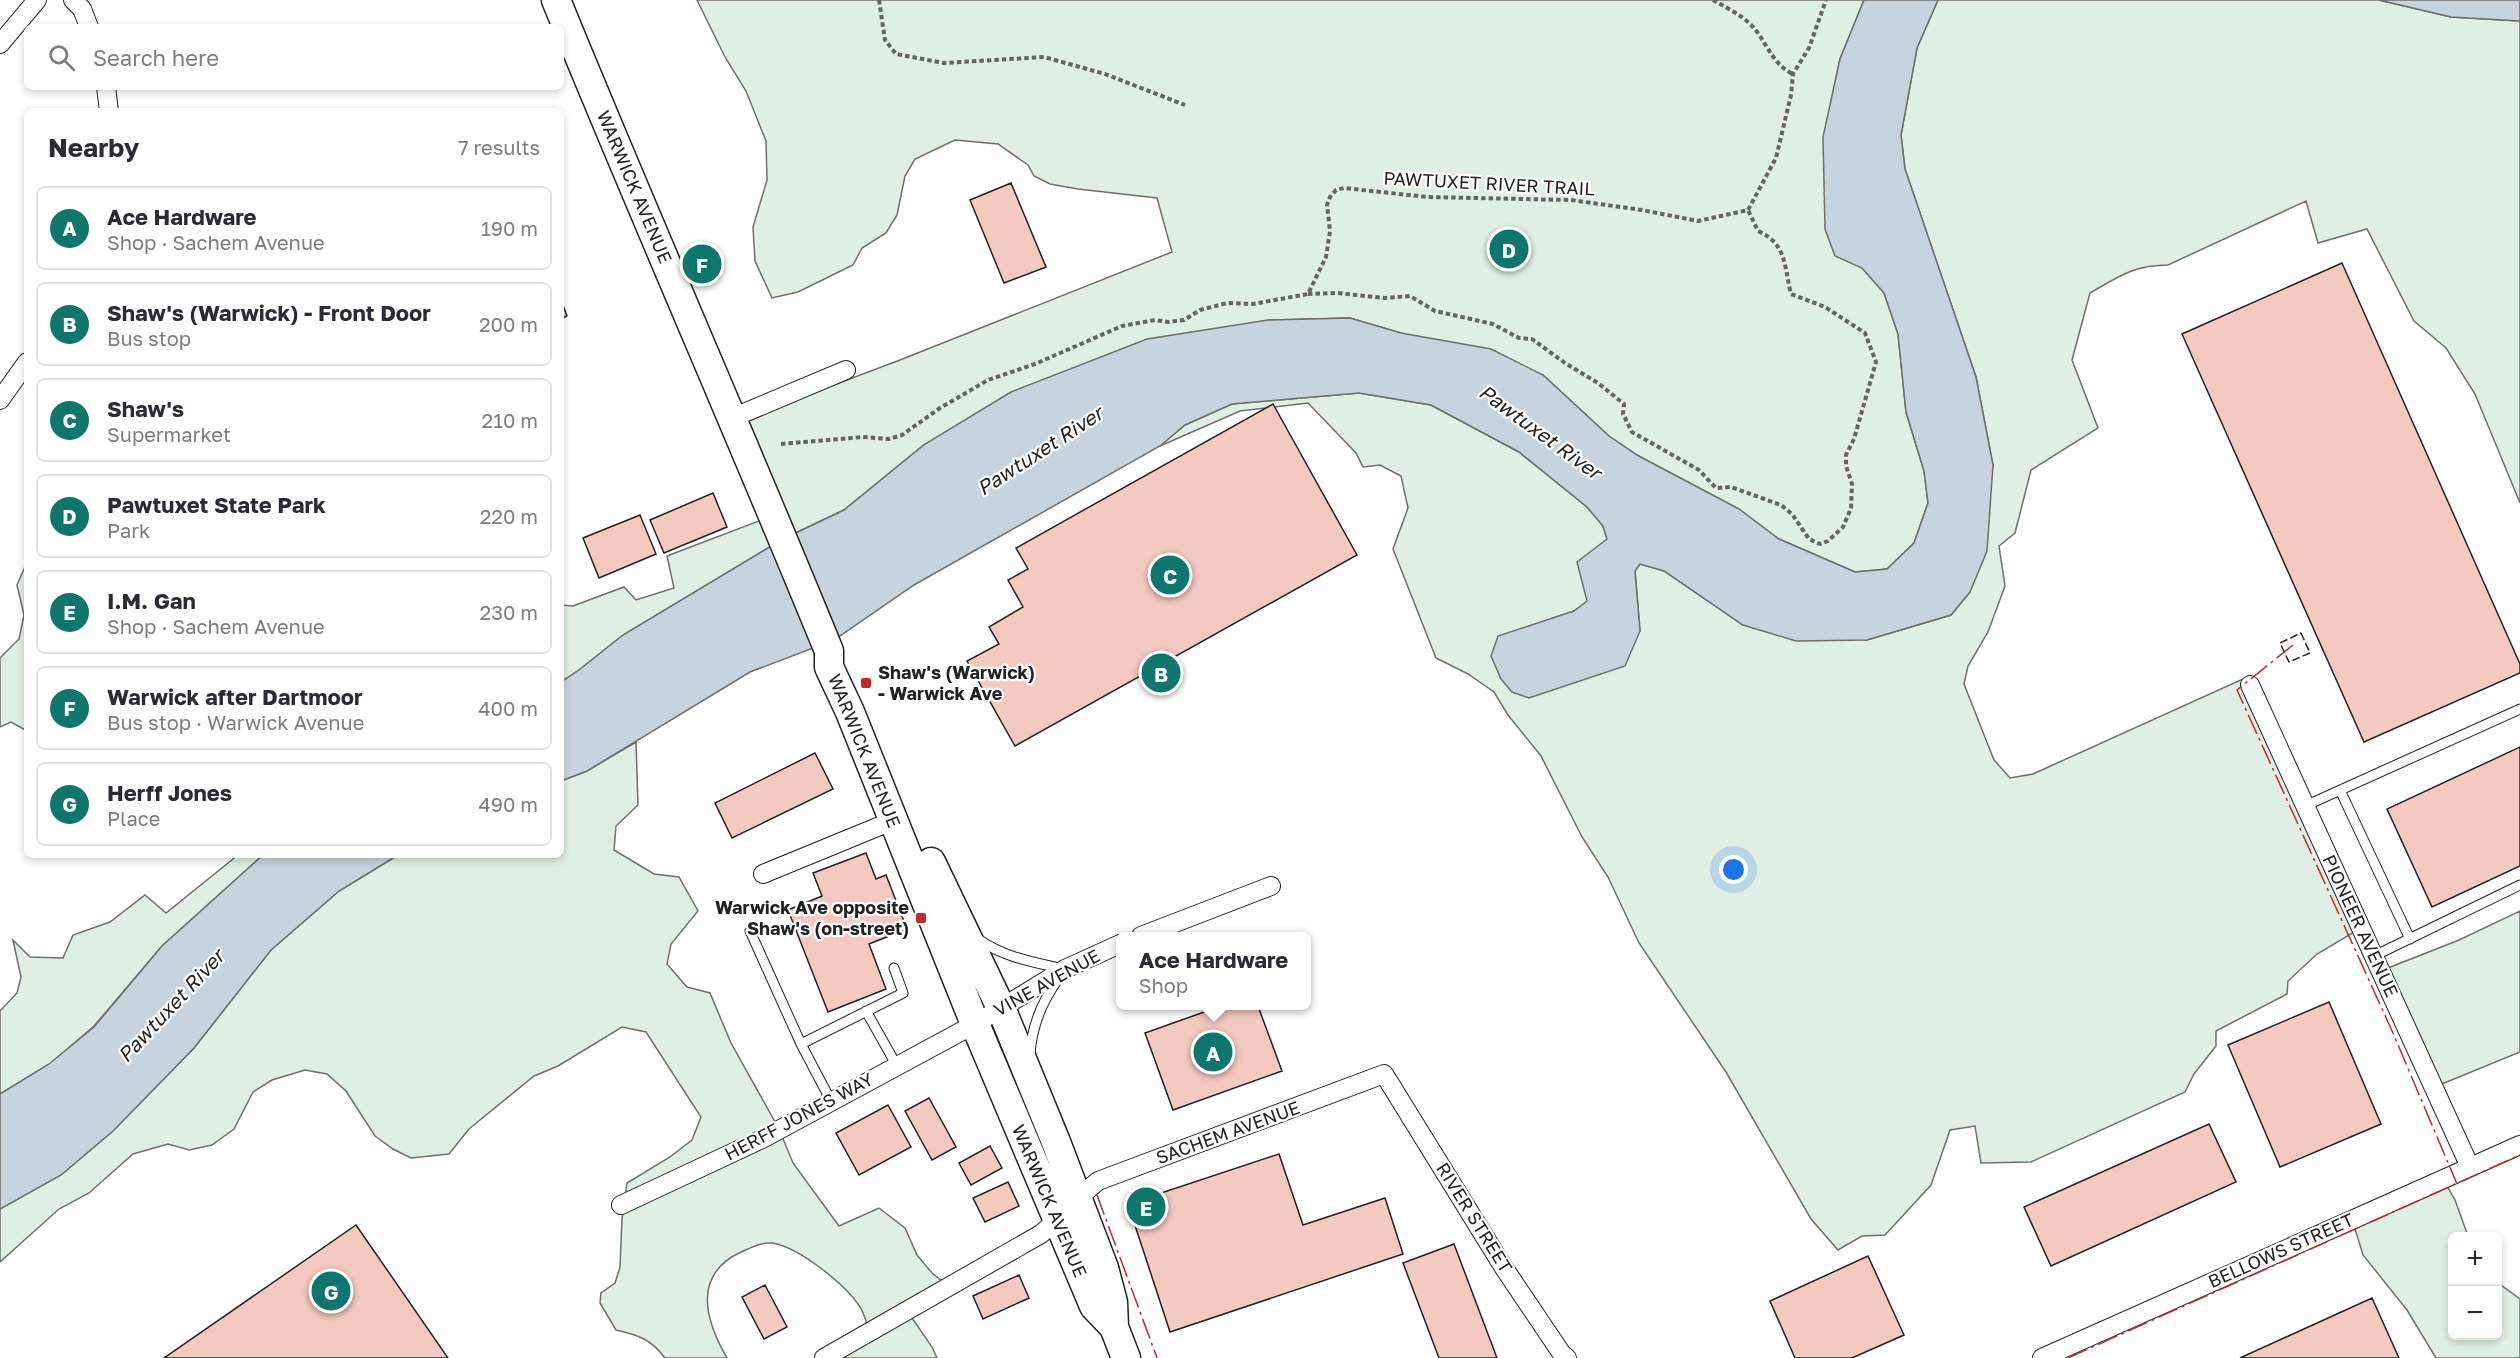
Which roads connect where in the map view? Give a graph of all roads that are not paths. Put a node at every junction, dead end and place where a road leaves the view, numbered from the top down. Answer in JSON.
{"nodes":[{"id":1,"x":37,"y":0,"type":"edge"},
{"id":2,"x":73,"y":0,"type":"edge"},
{"id":3,"x":556,"y":0,"type":"edge"},
{"id":4,"x":88,"y":24,"type":"edge"},
{"id":5,"x":0,"y":44,"type":"edge"},
{"id":6,"x":106,"y":90,"type":"edge"},
{"id":7,"x":109,"y":108,"type":"edge"},
{"id":8,"x":24,"y":366,"type":"edge"},
{"id":9,"x":846,"y":370,"type":"dead end"},
{"id":10,"x":0,"y":399,"type":"edge"},
{"id":11,"x":732,"y":418,"type":"junction"},
{"id":12,"x":827,"y":648,"type":"junction"},
{"id":13,"x":2250,"y":686,"type":"dead end"},
{"id":14,"x":2520,"y":709,"type":"edge"},
{"id":15,"x":2340,"y":789,"type":"junction"},
{"id":16,"x":2305,"y":807,"type":"junction"},
{"id":17,"x":892,"y":821,"type":"junction"},
{"id":18,"x":763,"y":874,"type":"dead end"},
{"id":19,"x":2520,"y":885,"type":"edge"},
{"id":20,"x":1271,"y":886,"type":"dead end"},
{"id":21,"x":961,"y":926,"type":"junction"},
{"id":22,"x":750,"y":931,"type":"dead end"},
{"id":23,"x":1151,"y":932,"type":"edge"},
{"id":24,"x":2410,"y":939,"type":"junction"},
{"id":25,"x":1116,"y":947,"type":"edge"},
{"id":26,"x":2374,"y":956,"type":"junction"},
{"id":27,"x":894,"y":968,"type":"dead end"},
{"id":28,"x":1065,"y":969,"type":"junction"},
{"id":29,"x":1001,"y":1008,"type":"junction"},
{"id":30,"x":867,"y":1011,"type":"junction"},
{"id":31,"x":975,"y":1024,"type":"junction"},
{"id":32,"x":801,"y":1044,"type":"junction"},
{"id":33,"x":897,"y":1066,"type":"junction"},
{"id":34,"x":1028,"y":1074,"type":"junction"},
{"id":35,"x":1384,"y":1074,"type":"joint"},
{"id":36,"x":831,"y":1101,"type":"junction"},
{"id":37,"x":2520,"y":1145,"type":"edge"},
{"id":38,"x":2470,"y":1167,"type":"junction"},
{"id":39,"x":621,"y":1205,"type":"dead end"},
{"id":40,"x":1067,"y":1209,"type":"junction"},
{"id":41,"x":825,"y":1358,"type":"edge"},
{"id":42,"x":1126,"y":1358,"type":"edge"},
{"id":43,"x":1567,"y":1358,"type":"edge"},
{"id":44,"x":2042,"y":1358,"type":"edge"}],
"edges":[{"from":1,"to":5,"type":"street"},
{"from":2,"to":4,"type":"street"},
{"from":3,"to":11,"type":"main road","name":"WARWICK AVENUE"},
{"from":6,"to":7,"type":"street"},
{"from":8,"to":10,"type":"street"},
{"from":9,"to":11,"type":"street"},
{"from":11,"to":12,"type":"main road","name":"WARWICK AVENUE"},
{"from":12,"to":17,"type":"main road","name":"WARWICK AVENUE"},
{"from":12,"to":21,"type":"main road","name":"WARWICK AVENUE"},
{"from":13,"to":16,"type":"street","name":"PIONEER AVENUE"},
{"from":14,"to":15,"type":"lane"},
{"from":15,"to":16,"type":"lane"},
{"from":15,"to":24,"type":"lane"},
{"from":16,"to":26,"type":"street","name":"PIONEER AVENUE"},
{"from":17,"to":18,"type":"street"},
{"from":17,"to":31,"type":"main road","name":"WARWICK AVENUE"},
{"from":19,"to":24,"type":"lane"},
{"from":20,"to":23,"type":"street"},
{"from":21,"to":28,"type":"lane"},
{"from":21,"to":29,"type":"main road","name":"WARWICK AVENUE"},
{"from":22,"to":32,"type":"lane"},
{"from":24,"to":26,"type":"lane"},
{"from":25,"to":28,"type":"street","name":"VINE AVENUE"},
{"from":26,"to":38,"type":"street","name":"PIONEER AVENUE"},
{"from":27,"to":30,"type":"lane"},
{"from":28,"to":29,"type":"street","name":"VINE AVENUE"},
{"from":28,"to":34,"type":"lane"},
{"from":29,"to":31,"type":"street","name":"VINE AVENUE"},
{"from":29,"to":34,"type":"main road","name":"WARWICK AVENUE"},
{"from":30,"to":32,"type":"lane"},
{"from":30,"to":33,"type":"lane"},
{"from":31,"to":33,"type":"street","name":"HERFF JONES WAY"},
{"from":31,"to":40,"type":"main road","name":"WARWICK AVENUE"},
{"from":32,"to":36,"type":"lane"},
{"from":33,"to":36,"type":"street","name":"HERFF JONES WAY"},
{"from":34,"to":40,"type":"main road","name":"WARWICK AVENUE"},
{"from":35,"to":40,"type":"street","name":"SACHEM AVENUE"},
{"from":35,"to":43,"type":"street","name":"RIVER STREET"},
{"from":36,"to":39,"type":"street","name":"HERFF JONES WAY"},
{"from":37,"to":38,"type":"street","name":"BELLOWS STREET"},
{"from":38,"to":44,"type":"street","name":"BELLOWS STREET"},
{"from":40,"to":41,"type":"street","name":"SACHEM AVENUE"},
{"from":40,"to":42,"type":"main road","name":"WARWICK AVENUE"}]}
